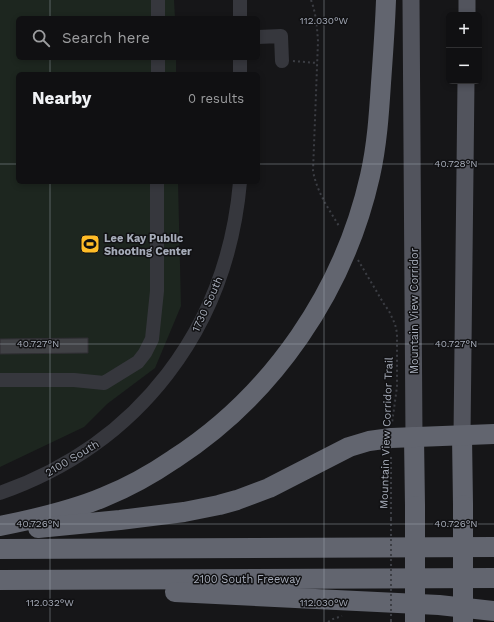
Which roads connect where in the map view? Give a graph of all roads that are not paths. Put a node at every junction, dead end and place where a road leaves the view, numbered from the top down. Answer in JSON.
{"nodes":[{"id":1,"x":158,"y":0,"type":"edge"},
{"id":2,"x":240,"y":0,"type":"edge"},
{"id":3,"x":386,"y":0,"type":"edge"},
{"id":4,"x":411,"y":0,"type":"edge"},
{"id":5,"x":467,"y":0,"type":"edge"},
{"id":6,"x":467,"y":12,"type":"edge"},
{"id":7,"x":158,"y":16,"type":"edge"},
{"id":8,"x":240,"y":16,"type":"edge"},
{"id":9,"x":260,"y":37,"type":"edge"},
{"id":10,"x":158,"y":60,"type":"edge"},
{"id":11,"x":240,"y":60,"type":"edge"},
{"id":12,"x":282,"y":61,"type":"road end"},
{"id":13,"x":158,"y":72,"type":"edge"},
{"id":14,"x":240,"y":72,"type":"edge"},
{"id":15,"x":466,"y":84,"type":"edge"},
{"id":16,"x":157,"y":184,"type":"edge"},
{"id":17,"x":240,"y":184,"type":"edge"},
{"id":18,"x":0,"y":380,"type":"edge"},
{"id":19,"x":136,"y":409,"type":"joint"},
{"id":20,"x":494,"y":434,"type":"edge"},
{"id":21,"x":462,"y":436,"type":"junction"},
{"id":22,"x":414,"y":437,"type":"junction"},
{"id":23,"x":0,"y":494,"type":"edge"},
{"id":24,"x":0,"y":526,"type":"edge"},
{"id":25,"x":0,"y":531,"type":"edge"},
{"id":26,"x":494,"y":547,"type":"edge"},
{"id":27,"x":0,"y":548,"type":"edge"},
{"id":28,"x":494,"y":578,"type":"edge"},
{"id":29,"x":4,"y":580,"type":"edge"},
{"id":30,"x":494,"y":611,"type":"edge"},
{"id":31,"x":414,"y":622,"type":"edge"},
{"id":32,"x":463,"y":622,"type":"edge"}],
"edges":[{"from":1,"to":7,"type":"street"},
{"from":2,"to":8,"type":"street"},
{"from":3,"to":24,"type":"highway"},
{"from":4,"to":22,"type":"main road","name":"Mountain View Corridor"},
{"from":5,"to":6,"type":"main road"},
{"from":9,"to":12,"type":"street"},
{"from":10,"to":13,"type":"street"},
{"from":11,"to":14,"type":"street"},
{"from":15,"to":21,"type":"main road"},
{"from":16,"to":18,"type":"street"},
{"from":17,"to":19,"type":"street","name":"1730 South"},
{"from":19,"to":23,"type":"street","name":"2100 South"},
{"from":20,"to":21,"type":"highway"},
{"from":21,"to":22,"type":"highway"},
{"from":21,"to":32,"type":"highway","bridge":true},
{"from":22,"to":25,"type":"highway"},
{"from":22,"to":31,"type":"highway","name":"Mountain View Corridor","bridge":true},
{"from":26,"to":27,"type":"highway"},
{"from":28,"to":29,"type":"highway","name":"2100 South Freeway"},
{"from":29,"to":30,"type":"highway"}]}
